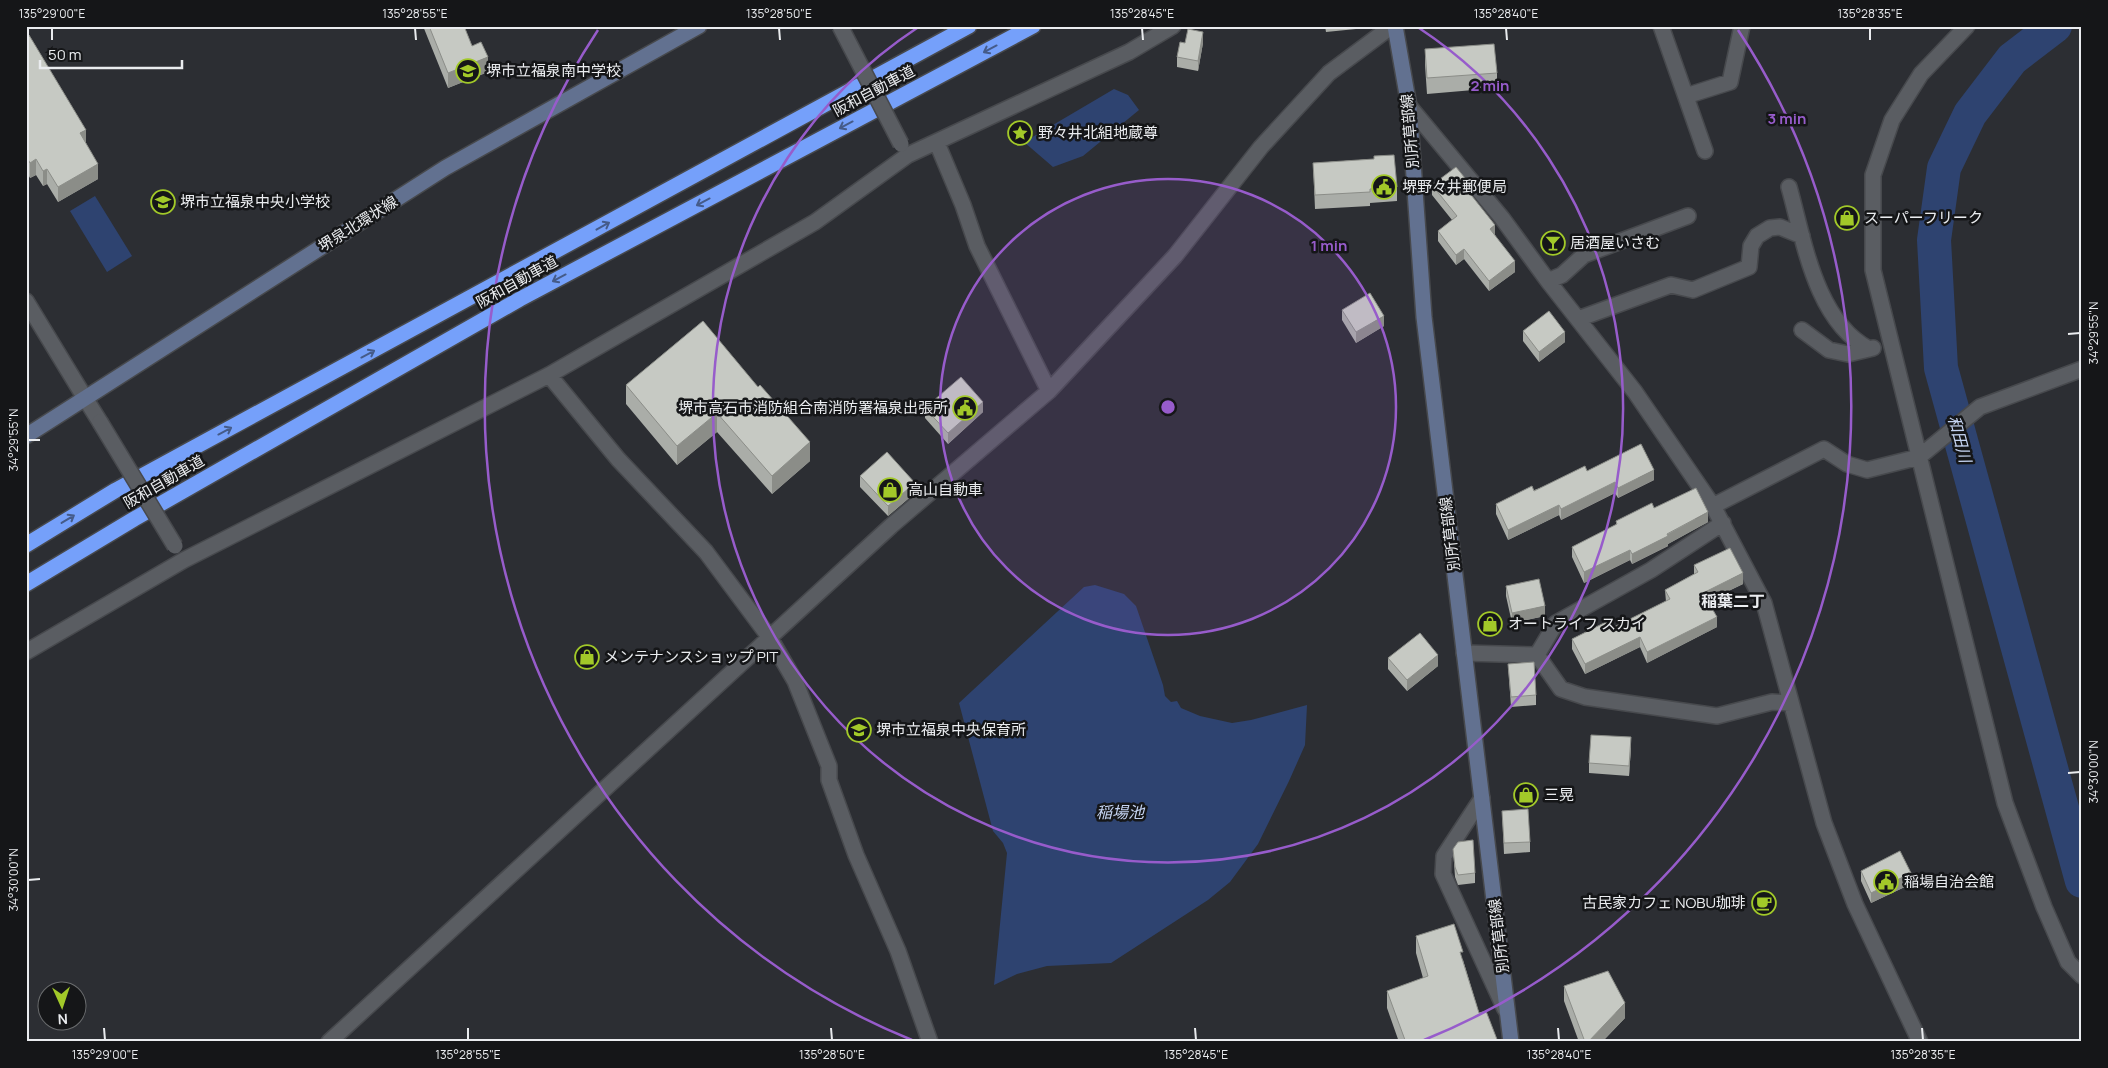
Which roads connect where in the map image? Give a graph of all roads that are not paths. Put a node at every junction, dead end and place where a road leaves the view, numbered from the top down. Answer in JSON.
{"nodes":[{"id":1,"x":699,"y":26,"type":"edge"},
{"id":2,"x":840,"y":26,"type":"edge"},
{"id":3,"x":969,"y":26,"type":"edge"},
{"id":4,"x":1033,"y":26,"type":"edge"},
{"id":5,"x":1172,"y":26,"type":"edge"},
{"id":6,"x":1394,"y":26,"type":"edge"},
{"id":7,"x":1661,"y":26,"type":"edge"},
{"id":8,"x":1742,"y":26,"type":"edge"},
{"id":9,"x":1968,"y":26,"type":"edge"},
{"id":10,"x":1686,"y":96,"type":"junction"},
{"id":11,"x":1409,"y":106,"type":"junction"},
{"id":12,"x":937,"y":143,"type":"junction"},
{"id":13,"x":905,"y":149,"type":"junction"},
{"id":14,"x":1704,"y":151,"type":"dead end"},
{"id":15,"x":1789,"y":187,"type":"dead end"},
{"id":16,"x":1688,"y":216,"type":"dead end"},
{"id":17,"x":1802,"y":236,"type":"junction"},
{"id":18,"x":1548,"y":281,"type":"junction"},
{"id":19,"x":26,"y":301,"type":"edge"},
{"id":20,"x":1578,"y":319,"type":"junction"},
{"id":21,"x":1802,"y":330,"type":"dead end"},
{"id":22,"x":1891,"y":346,"type":"junction"},
{"id":23,"x":1869,"y":349,"type":"junction"},
{"id":24,"x":2082,"y":369,"type":"edge"},
{"id":25,"x":549,"y":375,"type":"junction"},
{"id":26,"x":1049,"y":391,"type":"junction"},
{"id":27,"x":85,"y":398,"type":"junction"},
{"id":28,"x":26,"y":436,"type":"edge"},
{"id":29,"x":1919,"y":457,"type":"junction"},
{"id":30,"x":1713,"y":506,"type":"junction"},
{"id":31,"x":1723,"y":523,"type":"junction"},
{"id":32,"x":26,"y":545,"type":"edge"},
{"id":33,"x":184,"y":560,"type":"junction"},
{"id":34,"x":26,"y":584,"type":"edge"},
{"id":35,"x":770,"y":638,"type":"junction"},
{"id":36,"x":26,"y":652,"type":"edge"},
{"id":37,"x":1464,"y":653,"type":"junction"},
{"id":38,"x":1538,"y":655,"type":"junction"},
{"id":39,"x":1791,"y":703,"type":"junction"},
{"id":40,"x":1482,"y":798,"type":"junction"},
{"id":41,"x":2082,"y":976,"type":"edge"},
{"id":42,"x":1508,"y":1015,"type":"junction"},
{"id":43,"x":329,"y":1042,"type":"edge"},
{"id":44,"x":930,"y":1042,"type":"edge"},
{"id":45,"x":1511,"y":1042,"type":"edge"},
{"id":46,"x":1920,"y":1042,"type":"edge"}],
"edges":[{"from":1,"to":27,"type":"main road","name":"堺泉北環状線"},
{"from":2,"to":13,"type":"street","bridge":true},
{"from":32,"to":3,"type":"highway","name":"阪和自動車道","one_way":true},
{"from":4,"to":34,"type":"highway","name":"阪和自動車道","one_way":true},
{"from":5,"to":12,"type":"street"},
{"from":6,"to":11,"type":"main road","name":"別所草部線"},
{"from":6,"to":26,"type":"street"},
{"from":7,"to":10,"type":"street"},
{"from":8,"to":10,"type":"street"},
{"from":9,"to":22,"type":"street"},
{"from":10,"to":14,"type":"street"},
{"from":11,"to":18,"type":"street"},
{"from":11,"to":37,"type":"main road","name":"別所草部線"},
{"from":12,"to":13,"type":"street"},
{"from":12,"to":26,"type":"street"},
{"from":13,"to":25,"type":"street"},
{"from":15,"to":17,"type":"street"},
{"from":16,"to":18,"type":"street"},
{"from":17,"to":20,"type":"street"},
{"from":17,"to":23,"type":"street"},
{"from":18,"to":20,"type":"street"},
{"from":19,"to":27,"type":"street"},
{"from":20,"to":30,"type":"street"},
{"from":21,"to":23,"type":"street"},
{"from":22,"to":23,"type":"street"},
{"from":22,"to":29,"type":"street"},
{"from":24,"to":29,"type":"street"},
{"from":25,"to":33,"type":"street"},
{"from":25,"to":35,"type":"street"},
{"from":26,"to":35,"type":"street"},
{"from":27,"to":28,"type":"main road","name":"堺泉北環状線"},
{"from":27,"to":33,"type":"street","bridge":true},
{"from":29,"to":30,"type":"street"},
{"from":29,"to":41,"type":"street"},
{"from":30,"to":31,"type":"street"},
{"from":31,"to":38,"type":"street"},
{"from":31,"to":39,"type":"street"},
{"from":33,"to":36,"type":"street"},
{"from":35,"to":43,"type":"street"},
{"from":35,"to":44,"type":"street"},
{"from":37,"to":38,"type":"street"},
{"from":37,"to":40,"type":"main road","name":"別所草部線"},
{"from":38,"to":39,"type":"street"},
{"from":39,"to":46,"type":"street"},
{"from":40,"to":42,"type":"main road","name":"別所草部線"},
{"from":40,"to":42,"type":"street"},
{"from":42,"to":45,"type":"main road","name":"別所草部線"}]}
